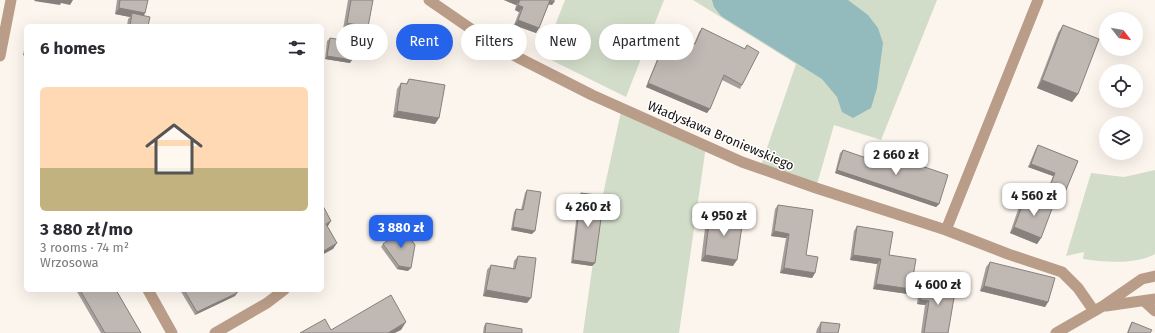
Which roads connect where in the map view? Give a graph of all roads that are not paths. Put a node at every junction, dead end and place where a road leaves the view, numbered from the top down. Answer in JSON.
{"nodes":[{"id":1,"x":11,"y":0,"type":"edge"},
{"id":2,"x":429,"y":0,"type":"edge"},
{"id":3,"x":1038,"y":0,"type":"edge"},
{"id":4,"x":0,"y":56,"type":"edge"},
{"id":5,"x":946,"y":230,"type":"junction"},
{"id":6,"x":1155,"y":271,"type":"edge"},
{"id":7,"x":1155,"y":276,"type":"edge"},
{"id":8,"x":1142,"y":278,"type":"junction"},
{"id":9,"x":149,"y":292,"type":"edge"},
{"id":10,"x":282,"y":292,"type":"edge"},
{"id":11,"x":1150,"y":300,"type":"edge"},
{"id":12,"x":1099,"y":309,"type":"junction"},
{"id":13,"x":1155,"y":311,"type":"edge"},
{"id":14,"x":172,"y":333,"type":"edge"},
{"id":15,"x":215,"y":333,"type":"edge"},
{"id":16,"x":1056,"y":333,"type":"edge"}],
"edges":[{"from":1,"to":4,"type":"street"},
{"from":2,"to":5,"type":"street","name":"Władysława Broniewskiego"},
{"from":3,"to":5,"type":"street"},
{"from":5,"to":12,"type":"street","name":"Władysława Broniewskiego"},
{"from":6,"to":8,"type":"street"},
{"from":7,"to":8,"type":"street"},
{"from":8,"to":12,"type":"street"},
{"from":9,"to":14,"type":"street"},
{"from":10,"to":15,"type":"street"},
{"from":11,"to":12,"type":"street"},
{"from":11,"to":13,"type":"street"},
{"from":12,"to":16,"type":"street"}]}
